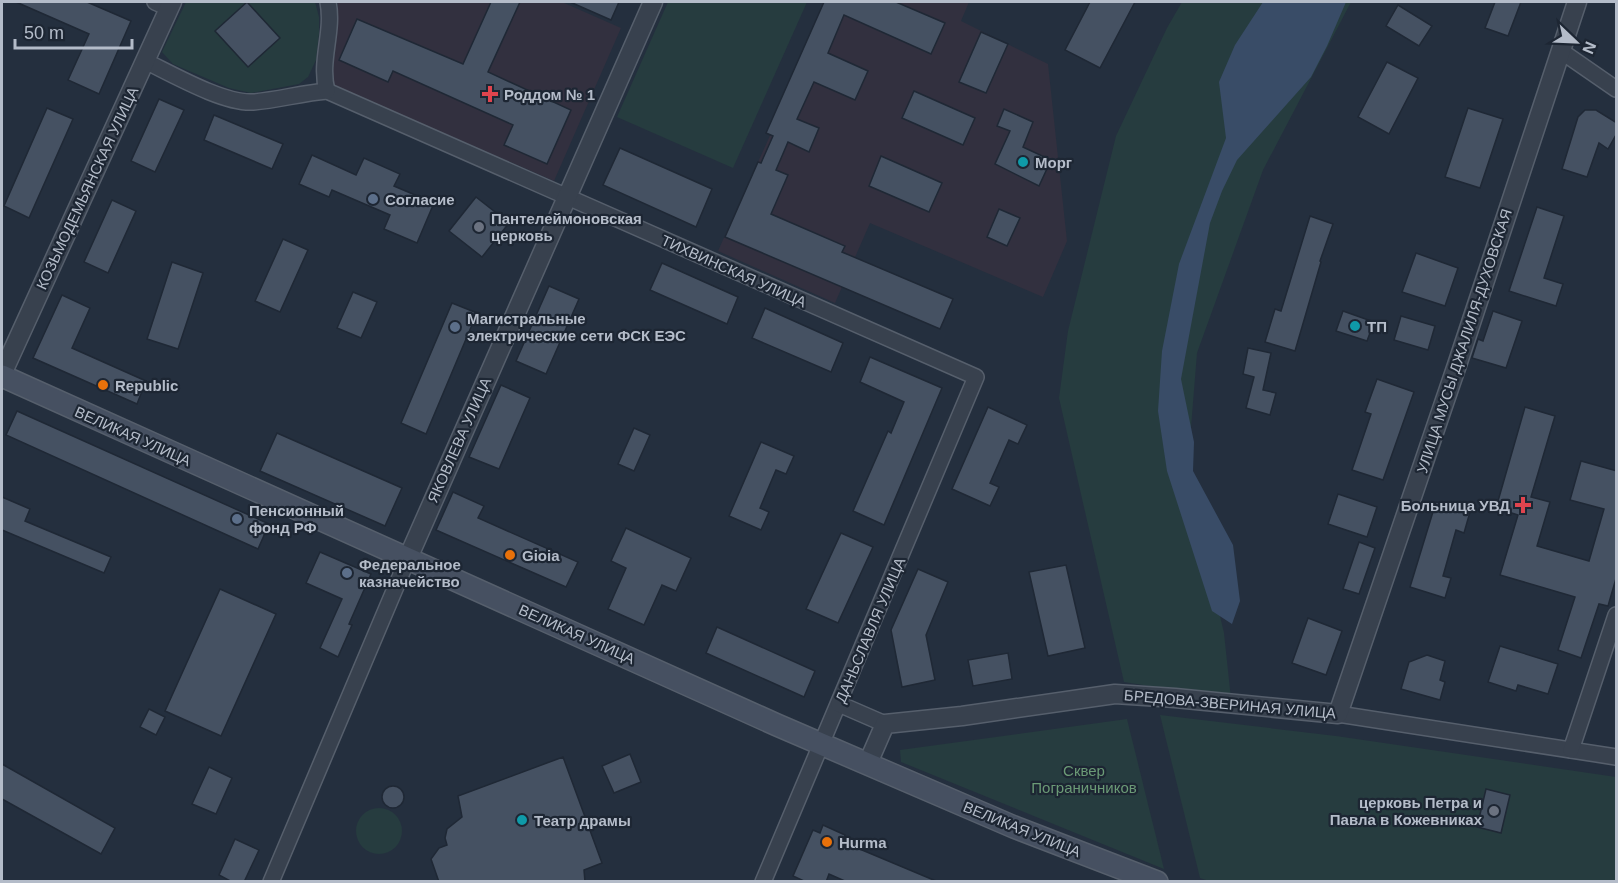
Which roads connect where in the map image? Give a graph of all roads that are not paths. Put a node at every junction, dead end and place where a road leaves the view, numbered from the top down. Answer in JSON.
{"nodes":[{"id":1,"x":327,"y":2,"type":"edge"},
{"id":2,"x":653,"y":2,"type":"edge"},
{"id":3,"x":1577,"y":2,"type":"edge"},
{"id":4,"x":165,"y":4,"type":"edge"},
{"id":5,"x":1561,"y":51,"type":"junction"},
{"id":6,"x":145,"y":61,"type":"junction"},
{"id":7,"x":1617,"y":89,"type":"edge"},
{"id":8,"x":327,"y":92,"type":"junction"},
{"id":9,"x":567,"y":197,"type":"junction"},
{"id":10,"x":2,"y":375,"type":"edge"},
{"id":11,"x":976,"y":377,"type":"joint"},
{"id":12,"x":408,"y":558,"type":"junction"},
{"id":13,"x":1617,"y":615,"type":"edge"},
{"id":14,"x":839,"y":704,"type":"junction"},
{"id":15,"x":1338,"y":714,"type":"junction"},
{"id":16,"x":885,"y":724,"type":"junction"},
{"id":17,"x":822,"y":744,"type":"junction"},
{"id":18,"x":1571,"y":750,"type":"junction"},
{"id":19,"x":1617,"y":757,"type":"edge"},
{"id":20,"x":868,"y":763,"type":"junction"},
{"id":21,"x":271,"y":882,"type":"edge"},
{"id":22,"x":763,"y":882,"type":"edge"},
{"id":23,"x":1157,"y":882,"type":"edge"}],
"edges":[{"from":1,"to":8,"type":"street"},
{"from":2,"to":9,"type":"street","name":"ЯКОВЛЕВА УЛИЦА"},
{"from":3,"to":5,"type":"street","name":"УЛИЦА МУСЫ ДЖАЛИЛЯ-ДУХОВСКАЯ"},
{"from":4,"to":6,"type":"street","name":"КОЗЬМОДЕМЬЯНСКАЯ УЛИЦА"},
{"from":5,"to":7,"type":"street"},
{"from":5,"to":15,"type":"street","name":"УЛИЦА МУСЫ ДЖАЛИЛЯ-ДУХОВСКАЯ"},
{"from":6,"to":8,"type":"street","name":"ТИХВИНСКАЯ УЛИЦА"},
{"from":6,"to":10,"type":"street","name":"КОЗЬМОДЕМЬЯНСКАЯ УЛИЦА"},
{"from":8,"to":9,"type":"street","name":"ТИХВИНСКАЯ УЛИЦА"},
{"from":9,"to":11,"type":"street","name":"ТИХВИНСКАЯ УЛИЦА"},
{"from":9,"to":12,"type":"street","name":"ЯКОВЛЕВА УЛИЦА"},
{"from":10,"to":12,"type":"main road","name":"ВЕЛИКАЯ УЛИЦА"},
{"from":11,"to":14,"type":"street","name":"ДАНЬСЛАВЛЯ УЛИЦА"},
{"from":12,"to":17,"type":"main road","name":"ВЕЛИКАЯ УЛИЦА"},
{"from":12,"to":21,"type":"street","name":"ЯКОВЛЕВА УЛИЦА"},
{"from":13,"to":18,"type":"street"},
{"from":14,"to":16,"type":"street"},
{"from":14,"to":17,"type":"street","name":"ДАНЬСЛАВЛЯ УЛИЦА"},
{"from":15,"to":16,"type":"street","name":"БРЕДОВА-ЗВЕРИНАЯ УЛИЦА"},
{"from":15,"to":18,"type":"street","name":"БРЕДОВА-ЗВЕРИНАЯ УЛИЦА"},
{"from":16,"to":20,"type":"street"},
{"from":17,"to":20,"type":"main road","name":"ВЕЛИКАЯ УЛИЦА"},
{"from":17,"to":22,"type":"street","name":"ДАНЬСЛАВЛЯ УЛИЦА"},
{"from":18,"to":19,"type":"street","name":"БРЕДОВА-ЗВЕРИНАЯ УЛИЦА"},
{"from":20,"to":23,"type":"main road","name":"ВЕЛИКАЯ УЛИЦА"}]}
